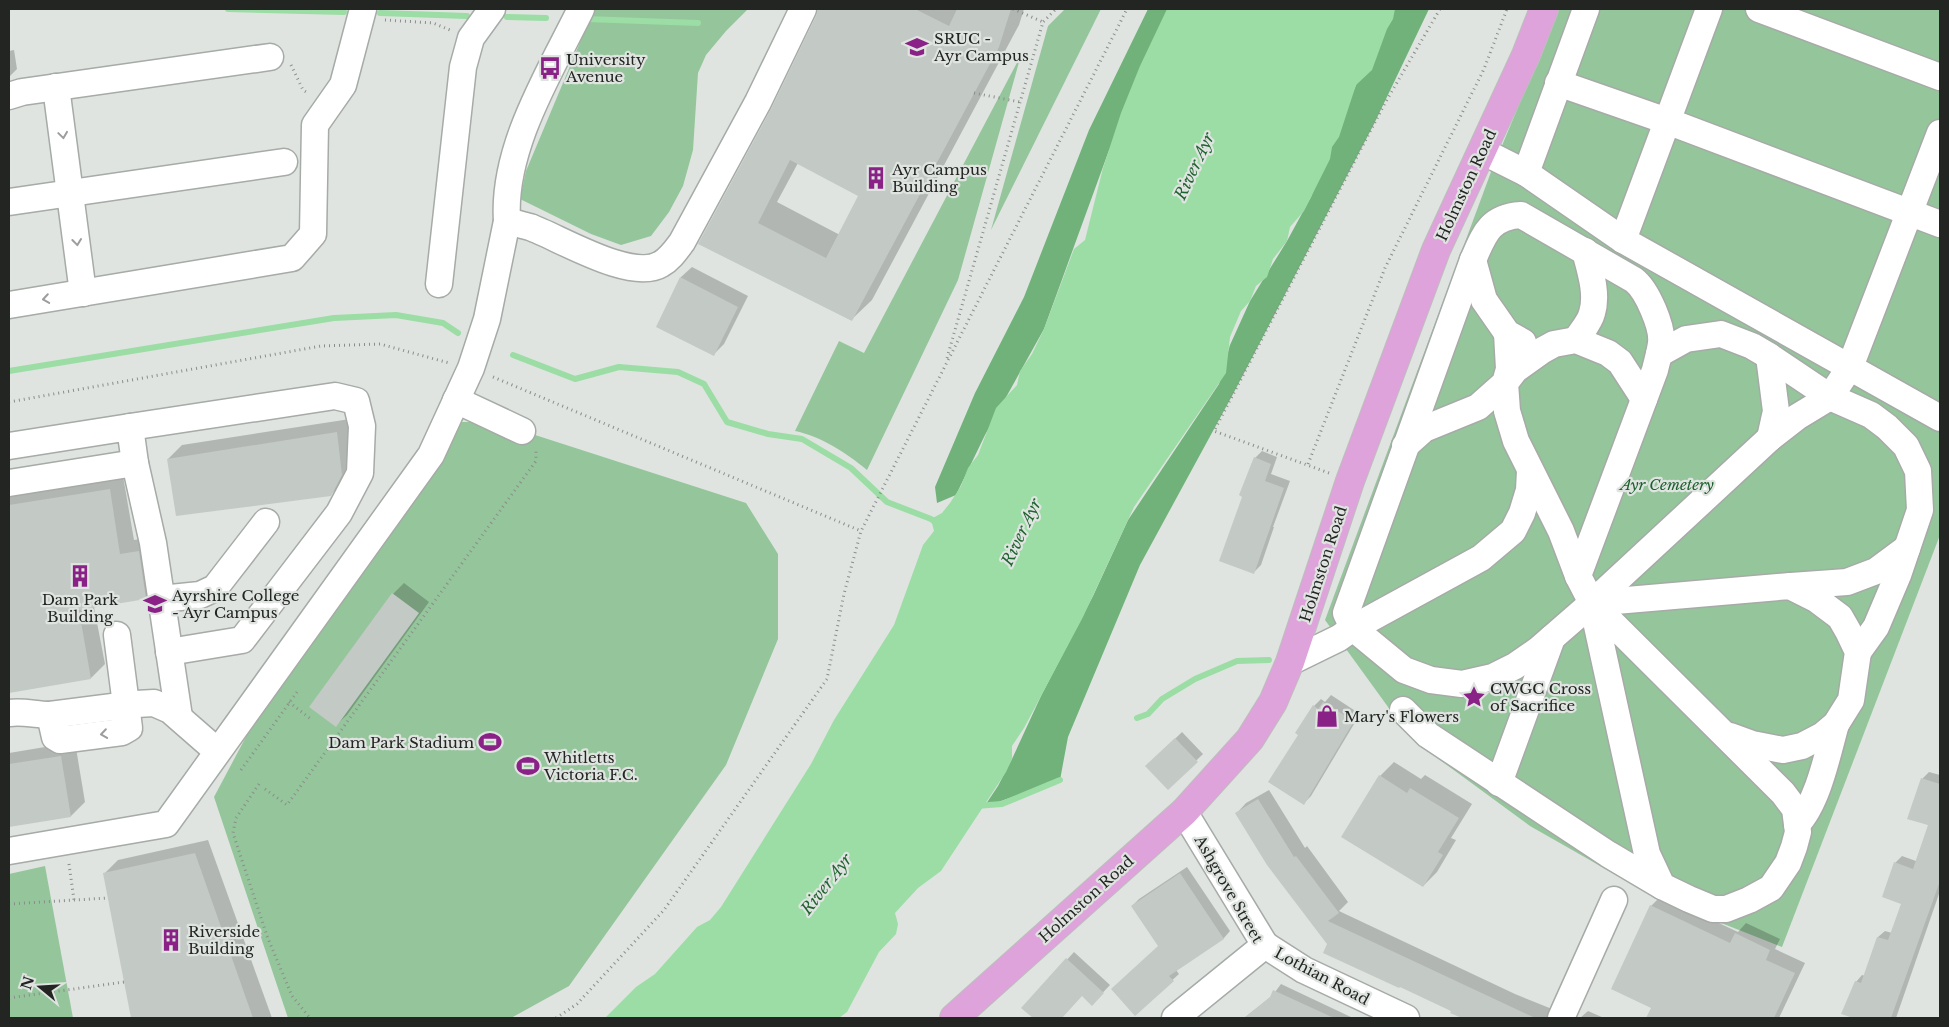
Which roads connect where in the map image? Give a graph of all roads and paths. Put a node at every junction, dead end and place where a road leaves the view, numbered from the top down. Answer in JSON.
{"nodes":[{"id":1,"x":492,"y":9,"type":"edge"},
{"id":2,"x":581,"y":9,"type":"edge"},
{"id":3,"x":803,"y":9,"type":"edge"},
{"id":4,"x":1013,"y":9,"type":"edge"},
{"id":5,"x":1056,"y":9,"type":"edge"},
{"id":6,"x":1127,"y":9,"type":"edge"},
{"id":7,"x":1440,"y":9,"type":"edge"},
{"id":8,"x":1507,"y":9,"type":"edge"},
{"id":9,"x":1544,"y":9,"type":"edge"},
{"id":10,"x":1586,"y":9,"type":"edge"},
{"id":11,"x":1709,"y":9,"type":"edge"},
{"id":12,"x":1759,"y":9,"type":"edge"},
{"id":13,"x":362,"y":14,"type":"edge"},
{"id":14,"x":1043,"y":22,"type":"junction"},
{"id":15,"x":471,"y":38,"type":"junction"},
{"id":16,"x":270,"y":57,"type":"joint"},
{"id":17,"x":1940,"y":77,"type":"edge"},
{"id":18,"x":1558,"y":84,"type":"junction"},
{"id":19,"x":56,"y":87,"type":"junction"},
{"id":20,"x":974,"y":93,"type":"dead end"},
{"id":21,"x":9,"y":96,"type":"edge"},
{"id":22,"x":1020,"y":102,"type":"junction"},
{"id":23,"x":325,"y":111,"type":"junction"},
{"id":24,"x":1667,"y":121,"type":"junction"},
{"id":25,"x":1940,"y":133,"type":"edge"},
{"id":26,"x":1482,"y":150,"type":"junction"},
{"id":27,"x":284,"y":162,"type":"dead end"},
{"id":28,"x":1526,"y":173,"type":"junction"},
{"id":29,"x":71,"y":194,"type":"junction"},
{"id":30,"x":9,"y":202,"type":"edge"},
{"id":31,"x":1910,"y":212,"type":"junction"},
{"id":32,"x":507,"y":221,"type":"junction"},
{"id":33,"x":1940,"y":224,"type":"edge"},
{"id":34,"x":1623,"y":240,"type":"junction"},
{"id":35,"x":1585,"y":251,"type":"junction"},
{"id":36,"x":1473,"y":260,"type":"junction"},
{"id":37,"x":439,"y":284,"type":"dead end"},
{"id":38,"x":84,"y":293,"type":"junction"},
{"id":39,"x":9,"y":305,"type":"edge"},
{"id":40,"x":1507,"y":333,"type":"junction"},
{"id":41,"x":1576,"y":340,"type":"junction"},
{"id":42,"x":1543,"y":350,"type":"junction"},
{"id":43,"x":1659,"y":354,"type":"junction"},
{"id":44,"x":1769,"y":356,"type":"junction"},
{"id":45,"x":945,"y":366,"type":"junction"},
{"id":46,"x":1850,"y":367,"type":"junction"},
{"id":47,"x":1505,"y":383,"type":"junction"},
{"id":48,"x":1830,"y":397,"type":"junction"},
{"id":49,"x":456,"y":400,"type":"junction"},
{"id":50,"x":1644,"y":400,"type":"junction"},
{"id":51,"x":1462,"y":413,"type":"junction"},
{"id":52,"x":1940,"y":418,"type":"edge"},
{"id":53,"x":130,"y":427,"type":"junction"},
{"id":54,"x":1512,"y":428,"type":"junction"},
{"id":55,"x":1770,"y":438,"type":"junction"},
{"id":56,"x":529,"y":439,"type":"joint"},
{"id":57,"x":9,"y":446,"type":"edge"},
{"id":58,"x":1405,"y":446,"type":"junction"},
{"id":59,"x":135,"y":463,"type":"junction"},
{"id":60,"x":1308,"y":464,"type":"junction"},
{"id":61,"x":1530,"y":471,"type":"junction"},
{"id":62,"x":1350,"y":481,"type":"junction"},
{"id":63,"x":9,"y":483,"type":"edge"},
{"id":64,"x":266,"y":522,"type":"dead end"},
{"id":65,"x":1907,"y":548,"type":"junction"},
{"id":66,"x":1578,"y":576,"type":"junction"},
{"id":67,"x":1790,"y":586,"type":"junction"},
{"id":68,"x":161,"y":599,"type":"junction"},
{"id":69,"x":1592,"y":603,"type":"junction"},
{"id":70,"x":1353,"y":628,"type":"junction"},
{"id":71,"x":117,"y":635,"type":"dead end"},
{"id":72,"x":1553,"y":636,"type":"junction"},
{"id":73,"x":169,"y":652,"type":"junction"},
{"id":74,"x":1858,"y":652,"type":"junction"},
{"id":75,"x":1290,"y":662,"type":"junction"},
{"id":76,"x":297,"y":692,"type":"dead end"},
{"id":77,"x":289,"y":702,"type":"junction"},
{"id":78,"x":126,"y":705,"type":"junction"},
{"id":79,"x":1404,"y":710,"type":"dead end"},
{"id":80,"x":9,"y":713,"type":"edge"},
{"id":81,"x":179,"y":717,"type":"junction"},
{"id":82,"x":312,"y":720,"type":"dead end"},
{"id":83,"x":1836,"y":724,"type":"junction"},
{"id":84,"x":1725,"y":734,"type":"junction"},
{"id":85,"x":217,"y":751,"type":"junction"},
{"id":86,"x":241,"y":770,"type":"dead end"},
{"id":87,"x":1499,"y":783,"type":"junction"},
{"id":88,"x":259,"y":784,"type":"dead end"},
{"id":89,"x":265,"y":789,"type":"dead end"},
{"id":90,"x":1184,"y":812,"type":"junction"},
{"id":91,"x":1797,"y":824,"type":"junction"},
{"id":92,"x":71,"y":840,"type":"junction"},
{"id":93,"x":9,"y":851,"type":"edge"},
{"id":94,"x":1662,"y":886,"type":"junction"},
{"id":95,"x":108,"y":898,"type":"dead end"},
{"id":96,"x":74,"y":900,"type":"junction"},
{"id":97,"x":1614,"y":900,"type":"dead end"},
{"id":98,"x":9,"y":904,"type":"edge"},
{"id":99,"x":1265,"y":945,"type":"junction"},
{"id":100,"x":124,"y":982,"type":"dead end"},
{"id":101,"x":9,"y":998,"type":"edge"},
{"id":102,"x":310,"y":1018,"type":"edge"},
{"id":103,"x":556,"y":1018,"type":"edge"},
{"id":104,"x":954,"y":1018,"type":"edge"},
{"id":105,"x":1175,"y":1018,"type":"edge"},
{"id":106,"x":1406,"y":1018,"type":"edge"},
{"id":107,"x":1561,"y":1018,"type":"edge"}],
"edges":[{"from":1,"to":15,"type":"street"},
{"from":2,"to":32,"type":"street"},
{"from":3,"to":32,"type":"street"},
{"from":4,"to":14,"type":"path"},
{"from":5,"to":14,"type":"path"},
{"from":6,"to":45,"type":"path"},
{"from":7,"to":60,"type":"path"},
{"from":8,"to":60,"type":"path"},
{"from":9,"to":26,"type":"main road","name":"Holmston Road"},
{"from":10,"to":18,"type":"street"},
{"from":11,"to":24,"type":"street"},
{"from":12,"to":17,"type":"street"},
{"from":13,"to":15,"type":"path"},
{"from":13,"to":23,"type":"street"},
{"from":14,"to":22,"type":"path"},
{"from":15,"to":37,"type":"street"},
{"from":16,"to":19,"type":"street"},
{"from":16,"to":23,"type":"path"},
{"from":18,"to":24,"type":"street"},
{"from":18,"to":28,"type":"street"},
{"from":19,"to":21,"type":"street"},
{"from":19,"to":29,"type":"street","one_way":true},
{"from":20,"to":22,"type":"path"},
{"from":22,"to":45,"type":"path"},
{"from":23,"to":38,"type":"street"},
{"from":24,"to":31,"type":"street"},
{"from":24,"to":34,"type":"street"},
{"from":25,"to":31,"type":"street"},
{"from":26,"to":28,"type":"street"},
{"from":26,"to":62,"type":"main road","name":"Holmston Road"},
{"from":27,"to":29,"type":"street"},
{"from":28,"to":34,"type":"street"},
{"from":29,"to":30,"type":"street"},
{"from":29,"to":38,"type":"street","one_way":true},
{"from":31,"to":33,"type":"street"},
{"from":31,"to":46,"type":"street"},
{"from":32,"to":49,"type":"street"},
{"from":34,"to":46,"type":"street"},
{"from":35,"to":36,"type":"street"},
{"from":35,"to":41,"type":"street"},
{"from":35,"to":43,"type":"street"},
{"from":36,"to":40,"type":"street"},
{"from":36,"to":58,"type":"street"},
{"from":38,"to":39,"type":"street","one_way":true},
{"from":40,"to":42,"type":"street"},
{"from":40,"to":47,"type":"street"},
{"from":41,"to":42,"type":"street"},
{"from":41,"to":50,"type":"street"},
{"from":42,"to":47,"type":"street"},
{"from":43,"to":44,"type":"street"},
{"from":43,"to":50,"type":"street"},
{"from":44,"to":48,"type":"street"},
{"from":44,"to":55,"type":"street"},
{"from":45,"to":103,"type":"path"},
{"from":46,"to":48,"type":"street"},
{"from":46,"to":52,"type":"street"},
{"from":47,"to":51,"type":"street"},
{"from":47,"to":54,"type":"street"},
{"from":48,"to":55,"type":"street"},
{"from":48,"to":65,"type":"street"},
{"from":49,"to":56,"type":"street"},
{"from":49,"to":85,"type":"street"},
{"from":50,"to":66,"type":"street"},
{"from":51,"to":54,"type":"street"},
{"from":51,"to":58,"type":"street"},
{"from":53,"to":57,"type":"street"},
{"from":53,"to":59,"type":"street"},
{"from":53,"to":73,"type":"street"},
{"from":54,"to":61,"type":"street"},
{"from":55,"to":69,"type":"street"},
{"from":56,"to":89,"type":"path"},
{"from":58,"to":70,"type":"street"},
{"from":59,"to":63,"type":"street"},
{"from":59,"to":68,"type":"street"},
{"from":60,"to":62,"type":"path"},
{"from":61,"to":66,"type":"street"},
{"from":61,"to":70,"type":"street"},
{"from":62,"to":75,"type":"main road","name":"Holmston Road"},
{"from":64,"to":68,"type":"street"},
{"from":65,"to":67,"type":"street"},
{"from":65,"to":74,"type":"street"},
{"from":66,"to":69,"type":"street"},
{"from":67,"to":69,"type":"street"},
{"from":67,"to":74,"type":"street"},
{"from":68,"to":73,"type":"street"},
{"from":69,"to":72,"type":"street"},
{"from":69,"to":84,"type":"street"},
{"from":69,"to":94,"type":"street"},
{"from":70,"to":72,"type":"street"},
{"from":70,"to":75,"type":"street"},
{"from":71,"to":78,"type":"street"},
{"from":72,"to":87,"type":"street"},
{"from":73,"to":81,"type":"street"},
{"from":74,"to":83,"type":"street"},
{"from":75,"to":90,"type":"main road","name":"Holmston Road"},
{"from":76,"to":77,"type":"path"},
{"from":77,"to":82,"type":"path"},
{"from":77,"to":86,"type":"path"},
{"from":78,"to":80,"type":"street"},
{"from":78,"to":81,"type":"street"},
{"from":79,"to":87,"type":"street"},
{"from":81,"to":85,"type":"street"},
{"from":83,"to":84,"type":"street"},
{"from":83,"to":91,"type":"street"},
{"from":84,"to":91,"type":"street"},
{"from":85,"to":92,"type":"street"},
{"from":87,"to":94,"type":"street"},
{"from":88,"to":102,"type":"path"},
{"from":90,"to":99,"type":"street","name":"Ashgrove Street"},
{"from":90,"to":104,"type":"main road","name":"Holmston Road"},
{"from":91,"to":94,"type":"street"},
{"from":92,"to":93,"type":"street"},
{"from":92,"to":96,"type":"path"},
{"from":95,"to":96,"type":"path"},
{"from":96,"to":98,"type":"path"},
{"from":97,"to":107,"type":"street"},
{"from":99,"to":105,"type":"street","name":"Ashgrove Street"},
{"from":99,"to":106,"type":"street","name":"Lothian Road"},
{"from":100,"to":101,"type":"path"}]}
